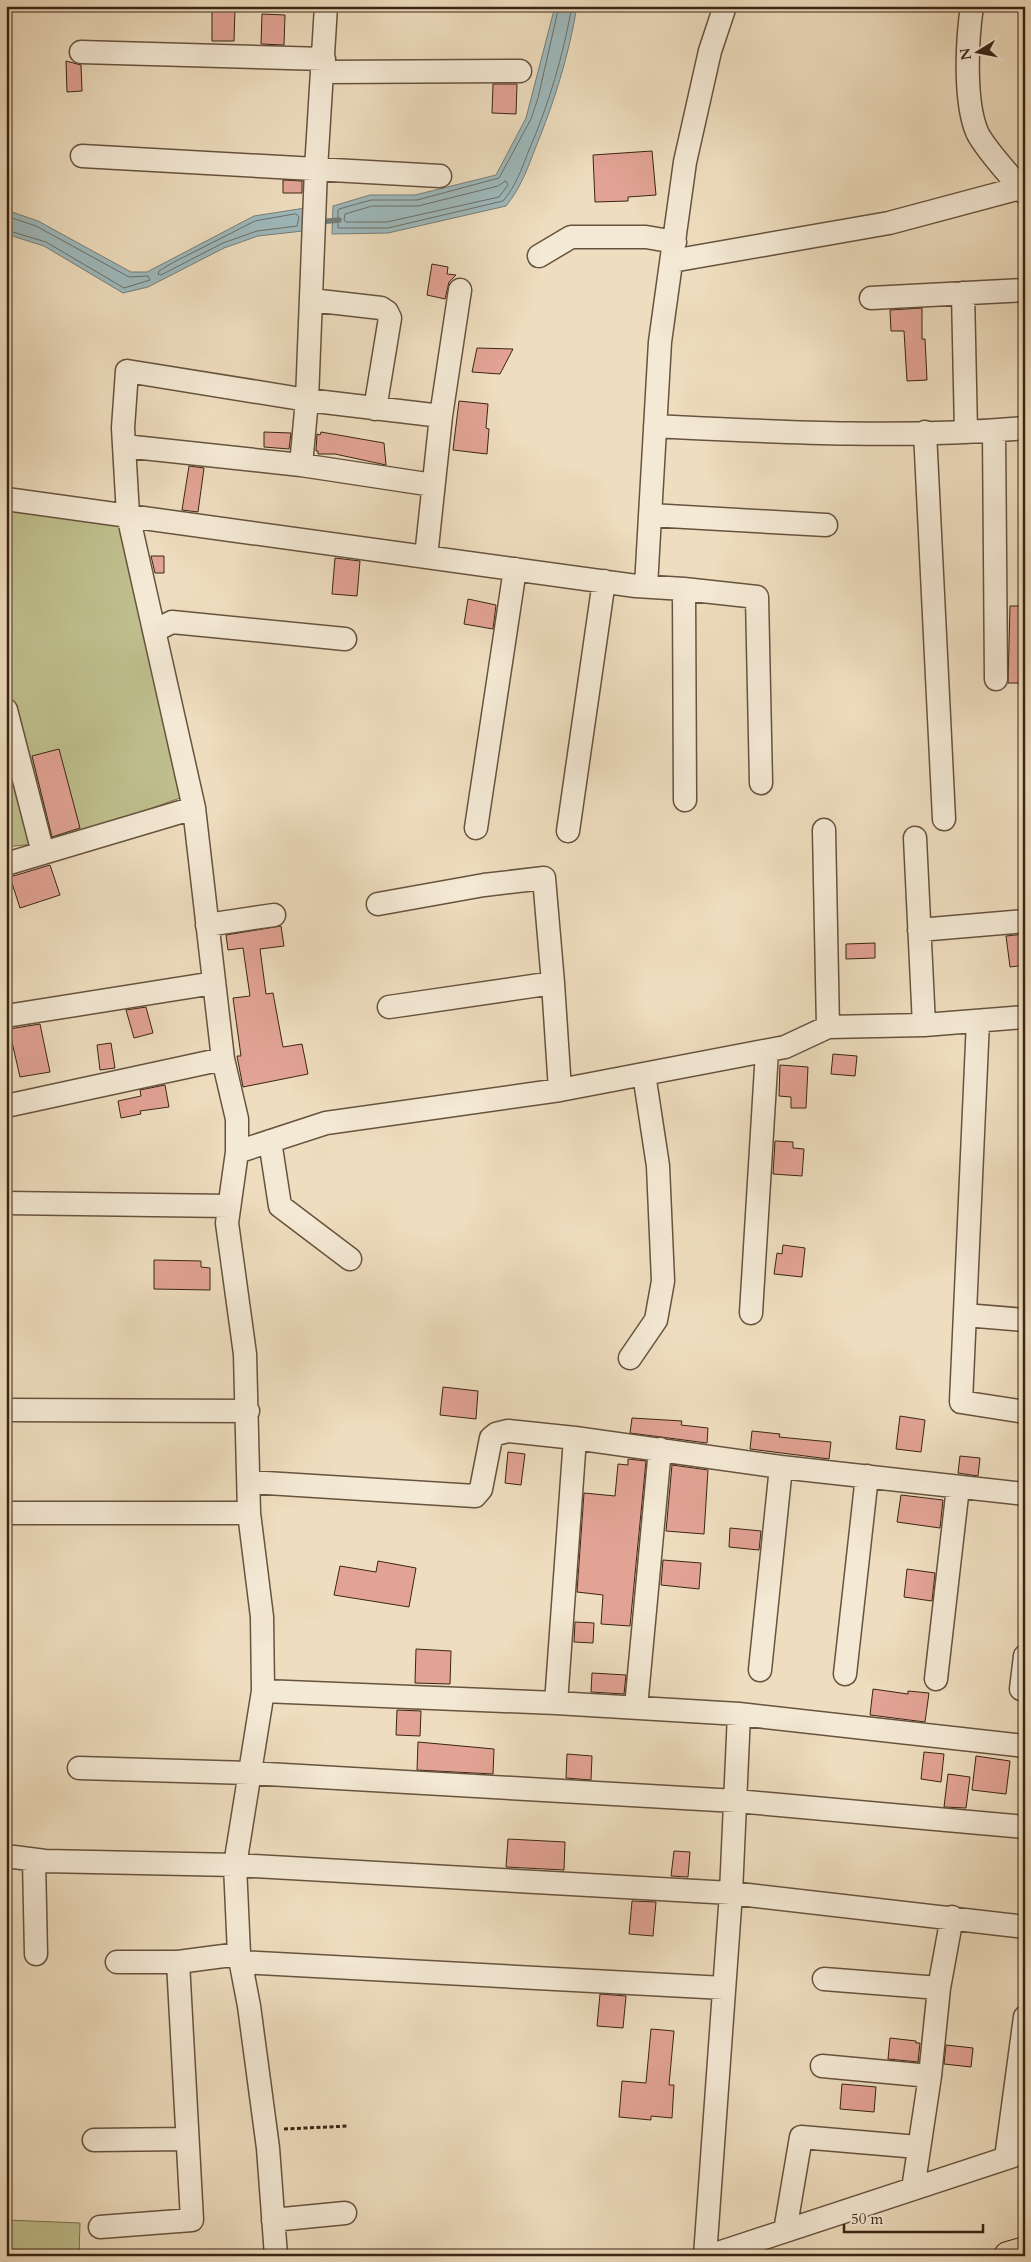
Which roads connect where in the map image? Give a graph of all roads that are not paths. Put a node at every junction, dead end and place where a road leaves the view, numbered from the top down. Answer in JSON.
{"nodes":[{"id":1,"x":326,"y":6,"type":"edge"},
{"id":2,"x":725,"y":6,"type":"edge"},
{"id":3,"x":972,"y":6,"type":"edge"},
{"id":4,"x":81,"y":52,"type":"dead end"},
{"id":5,"x":324,"y":66,"type":"junction"},
{"id":6,"x":520,"y":71,"type":"dead end"},
{"id":7,"x":82,"y":156,"type":"dead end"},
{"id":8,"x":316,"y":169,"type":"junction"},
{"id":9,"x":440,"y":176,"type":"dead end"},
{"id":10,"x":1023,"y":191,"type":"edge"},
{"id":11,"x":674,"y":252,"type":"junction"},
{"id":12,"x":539,"y":256,"type":"dead end"},
{"id":13,"x":460,"y":290,"type":"dead end"},
{"id":14,"x":1025,"y":290,"type":"edge"},
{"id":15,"x":963,"y":293,"type":"junction"},
{"id":16,"x":871,"y":298,"type":"dead end"},
{"id":17,"x":311,"y":300,"type":"junction"},
{"id":18,"x":308,"y":400,"type":"junction"},
{"id":19,"x":375,"y":408,"type":"junction"},
{"id":20,"x":441,"y":416,"type":"junction"},
{"id":21,"x":655,"y":426,"type":"junction"},
{"id":22,"x":1025,"y":428,"type":"edge"},
{"id":23,"x":994,"y":431,"type":"junction"},
{"id":24,"x":925,"y":432,"type":"junction"},
{"id":25,"x":966,"y":432,"type":"junction"},
{"id":26,"x":124,"y":446,"type":"junction"},
{"id":27,"x":301,"y":465,"type":"junction"},
{"id":28,"x":433,"y":485,"type":"junction"},
{"id":29,"x":6,"y":499,"type":"edge"},
{"id":30,"x":650,"y":515,"type":"junction"},
{"id":31,"x":128,"y":516,"type":"junction"},
{"id":32,"x":826,"y":525,"type":"dead end"},
{"id":33,"x":426,"y":556,"type":"junction"},
{"id":34,"x":515,"y":569,"type":"junction"},
{"id":35,"x":604,"y":581,"type":"junction"},
{"id":36,"x":646,"y":586,"type":"junction"},
{"id":37,"x":684,"y":589,"type":"junction"},
{"id":38,"x":154,"y":632,"type":"junction"},
{"id":39,"x":345,"y":639,"type":"dead end"},
{"id":40,"x":996,"y":679,"type":"dead end"},
{"id":41,"x":6,"y":710,"type":"edge"},
{"id":42,"x":761,"y":783,"type":"dead end"},
{"id":43,"x":685,"y":800,"type":"dead end"},
{"id":44,"x":194,"y":808,"type":"junction"},
{"id":45,"x":944,"y":819,"type":"dead end"},
{"id":46,"x":476,"y":828,"type":"dead end"},
{"id":47,"x":824,"y":830,"type":"dead end"},
{"id":48,"x":568,"y":831,"type":"dead end"},
{"id":49,"x":915,"y":838,"type":"dead end"},
{"id":50,"x":43,"y":853,"type":"junction"},
{"id":51,"x":6,"y":864,"type":"edge"},
{"id":52,"x":378,"y":904,"type":"dead end"},
{"id":53,"x":274,"y":915,"type":"dead end"},
{"id":54,"x":1025,"y":921,"type":"edge"},
{"id":55,"x":207,"y":925,"type":"junction"},
{"id":56,"x":919,"y":930,"type":"junction"},
{"id":57,"x":214,"y":983,"type":"junction"},
{"id":58,"x":553,"y":983,"type":"junction"},
{"id":59,"x":390,"y":1007,"type":"dead end"},
{"id":60,"x":6,"y":1016,"type":"edge"},
{"id":61,"x":1025,"y":1017,"type":"edge"},
{"id":62,"x":978,"y":1021,"type":"junction"},
{"id":63,"x":924,"y":1025,"type":"junction"},
{"id":64,"x":828,"y":1027,"type":"junction"},
{"id":65,"x":767,"y":1051,"type":"junction"},
{"id":66,"x":223,"y":1059,"type":"junction"},
{"id":67,"x":644,"y":1074,"type":"junction"},
{"id":68,"x":560,"y":1090,"type":"junction"},
{"id":69,"x":6,"y":1106,"type":"edge"},
{"id":70,"x":270,"y":1141,"type":"junction"},
{"id":71,"x":237,"y":1152,"type":"junction"},
{"id":72,"x":6,"y":1203,"type":"edge"},
{"id":73,"x":229,"y":1206,"type":"junction"},
{"id":74,"x":350,"y":1259,"type":"dead end"},
{"id":75,"x":752,"y":1312,"type":"dead end"},
{"id":76,"x":965,"y":1315,"type":"junction"},
{"id":77,"x":1025,"y":1320,"type":"edge"},
{"id":78,"x":630,"y":1358,"type":"dead end"},
{"id":79,"x":6,"y":1410,"type":"edge"},
{"id":80,"x":248,"y":1411,"type":"junction"},
{"id":81,"x":1025,"y":1412,"type":"edge"},
{"id":82,"x":575,"y":1438,"type":"junction"},
{"id":83,"x":660,"y":1450,"type":"junction"},
{"id":84,"x":782,"y":1467,"type":"junction"},
{"id":85,"x":867,"y":1476,"type":"junction"},
{"id":86,"x":249,"y":1482,"type":"junction"},
{"id":87,"x":958,"y":1487,"type":"junction"},
{"id":88,"x":1025,"y":1494,"type":"edge"},
{"id":89,"x":6,"y":1513,"type":"edge"},
{"id":90,"x":249,"y":1513,"type":"junction"},
{"id":91,"x":1025,"y":1656,"type":"edge"},
{"id":92,"x":760,"y":1670,"type":"dead end"},
{"id":93,"x":845,"y":1674,"type":"dead end"},
{"id":94,"x":936,"y":1679,"type":"dead end"},
{"id":95,"x":1021,"y":1688,"type":"dead end"},
{"id":96,"x":263,"y":1691,"type":"junction"},
{"id":97,"x":556,"y":1703,"type":"junction"},
{"id":98,"x":636,"y":1708,"type":"junction"},
{"id":99,"x":739,"y":1714,"type":"junction"},
{"id":100,"x":1025,"y":1746,"type":"edge"},
{"id":101,"x":79,"y":1768,"type":"dead end"},
{"id":102,"x":249,"y":1773,"type":"junction"},
{"id":103,"x":736,"y":1801,"type":"junction"},
{"id":104,"x":1025,"y":1827,"type":"edge"},
{"id":105,"x":6,"y":1856,"type":"edge"},
{"id":106,"x":34,"y":1860,"type":"junction"},
{"id":107,"x":235,"y":1865,"type":"junction"},
{"id":108,"x":731,"y":1893,"type":"junction"},
{"id":109,"x":952,"y":1917,"type":"junction"},
{"id":110,"x":1025,"y":1927,"type":"edge"},
{"id":111,"x":36,"y":1954,"type":"dead end"},
{"id":112,"x":239,"y":1958,"type":"junction"},
{"id":113,"x":117,"y":1962,"type":"dead end"},
{"id":114,"x":178,"y":1962,"type":"junction"},
{"id":115,"x":824,"y":1979,"type":"dead end"},
{"id":116,"x":724,"y":1988,"type":"junction"},
{"id":117,"x":939,"y":1988,"type":"junction"},
{"id":118,"x":1025,"y":2018,"type":"edge"},
{"id":119,"x":822,"y":2066,"type":"dead end"},
{"id":120,"x":930,"y":2076,"type":"junction"},
{"id":121,"x":187,"y":2138,"type":"junction"},
{"id":122,"x":94,"y":2140,"type":"dead end"},
{"id":123,"x":918,"y":2147,"type":"junction"},
{"id":124,"x":1016,"y":2155,"type":"edge"},
{"id":125,"x":912,"y":2189,"type":"junction"},
{"id":126,"x":345,"y":2213,"type":"dead end"},
{"id":127,"x":273,"y":2220,"type":"junction"},
{"id":128,"x":100,"y":2227,"type":"dead end"},
{"id":129,"x":785,"y":2231,"type":"junction"},
{"id":130,"x":1025,"y":2251,"type":"edge"},
{"id":131,"x":276,"y":2256,"type":"edge"},
{"id":132,"x":705,"y":2256,"type":"edge"},
{"id":133,"x":709,"y":2256,"type":"edge"},
{"id":134,"x":1008,"y":2256,"type":"edge"}],
"edges":[{"from":1,"to":5,"type":"street"},
{"from":2,"to":11,"type":"street"},
{"from":3,"to":10,"type":"street"},
{"from":4,"to":5,"type":"street"},
{"from":5,"to":6,"type":"street"},
{"from":5,"to":8,"type":"street"},
{"from":7,"to":8,"type":"street"},
{"from":8,"to":9,"type":"street"},
{"from":8,"to":17,"type":"street"},
{"from":10,"to":11,"type":"street"},
{"from":11,"to":12,"type":"street"},
{"from":11,"to":21,"type":"street"},
{"from":13,"to":20,"type":"street"},
{"from":14,"to":15,"type":"street"},
{"from":15,"to":16,"type":"street"},
{"from":15,"to":25,"type":"street"},
{"from":17,"to":18,"type":"street"},
{"from":17,"to":19,"type":"street"},
{"from":18,"to":19,"type":"street"},
{"from":18,"to":26,"type":"street"},
{"from":18,"to":27,"type":"street"},
{"from":19,"to":20,"type":"street"},
{"from":20,"to":28,"type":"street"},
{"from":21,"to":24,"type":"street"},
{"from":21,"to":30,"type":"street"},
{"from":22,"to":23,"type":"street"},
{"from":23,"to":25,"type":"street"},
{"from":23,"to":40,"type":"street"},
{"from":24,"to":25,"type":"street"},
{"from":24,"to":45,"type":"street"},
{"from":26,"to":27,"type":"street"},
{"from":26,"to":31,"type":"street"},
{"from":27,"to":28,"type":"street"},
{"from":28,"to":33,"type":"street"},
{"from":29,"to":31,"type":"street"},
{"from":30,"to":32,"type":"street"},
{"from":30,"to":36,"type":"street"},
{"from":31,"to":33,"type":"street"},
{"from":31,"to":38,"type":"street"},
{"from":33,"to":34,"type":"street"},
{"from":34,"to":35,"type":"street"},
{"from":34,"to":46,"type":"street"},
{"from":35,"to":36,"type":"street"},
{"from":35,"to":48,"type":"street"},
{"from":36,"to":37,"type":"street"},
{"from":37,"to":42,"type":"street"},
{"from":37,"to":43,"type":"street"},
{"from":38,"to":39,"type":"street"},
{"from":38,"to":44,"type":"street"},
{"from":41,"to":50,"type":"street"},
{"from":44,"to":50,"type":"street"},
{"from":44,"to":55,"type":"street"},
{"from":47,"to":64,"type":"street"},
{"from":49,"to":56,"type":"street"},
{"from":50,"to":51,"type":"street"},
{"from":52,"to":58,"type":"street"},
{"from":53,"to":55,"type":"street"},
{"from":54,"to":56,"type":"street"},
{"from":55,"to":57,"type":"street"},
{"from":56,"to":63,"type":"street"},
{"from":57,"to":60,"type":"street"},
{"from":57,"to":66,"type":"street"},
{"from":58,"to":59,"type":"street"},
{"from":58,"to":68,"type":"street"},
{"from":61,"to":62,"type":"street"},
{"from":62,"to":63,"type":"street"},
{"from":62,"to":76,"type":"street"},
{"from":63,"to":64,"type":"street"},
{"from":64,"to":65,"type":"street"},
{"from":65,"to":67,"type":"street"},
{"from":65,"to":75,"type":"street"},
{"from":66,"to":69,"type":"street"},
{"from":66,"to":71,"type":"street"},
{"from":67,"to":68,"type":"street"},
{"from":67,"to":78,"type":"street"},
{"from":68,"to":70,"type":"street"},
{"from":70,"to":71,"type":"street"},
{"from":70,"to":74,"type":"street"},
{"from":71,"to":73,"type":"street"},
{"from":72,"to":73,"type":"street"},
{"from":73,"to":80,"type":"street"},
{"from":76,"to":77,"type":"street"},
{"from":76,"to":81,"type":"street"},
{"from":79,"to":80,"type":"street"},
{"from":80,"to":86,"type":"street"},
{"from":82,"to":83,"type":"street"},
{"from":82,"to":86,"type":"street"},
{"from":82,"to":97,"type":"street"},
{"from":83,"to":84,"type":"street"},
{"from":83,"to":98,"type":"street"},
{"from":84,"to":85,"type":"street"},
{"from":84,"to":92,"type":"street"},
{"from":85,"to":87,"type":"street"},
{"from":85,"to":93,"type":"street"},
{"from":86,"to":90,"type":"street"},
{"from":87,"to":88,"type":"street"},
{"from":87,"to":94,"type":"street"},
{"from":89,"to":90,"type":"street"},
{"from":90,"to":96,"type":"street"},
{"from":91,"to":95,"type":"street"},
{"from":96,"to":97,"type":"street"},
{"from":96,"to":102,"type":"street"},
{"from":97,"to":98,"type":"street"},
{"from":98,"to":99,"type":"street"},
{"from":99,"to":100,"type":"street"},
{"from":99,"to":103,"type":"street"},
{"from":101,"to":102,"type":"street"},
{"from":102,"to":103,"type":"street"},
{"from":102,"to":107,"type":"street"},
{"from":103,"to":104,"type":"street"},
{"from":103,"to":108,"type":"street"},
{"from":105,"to":106,"type":"street"},
{"from":106,"to":107,"type":"street"},
{"from":106,"to":111,"type":"street"},
{"from":107,"to":108,"type":"street"},
{"from":107,"to":112,"type":"street"},
{"from":108,"to":109,"type":"street"},
{"from":108,"to":116,"type":"street"},
{"from":109,"to":110,"type":"street"},
{"from":109,"to":117,"type":"street"},
{"from":112,"to":114,"type":"street"},
{"from":112,"to":116,"type":"street"},
{"from":112,"to":127,"type":"street"},
{"from":113,"to":114,"type":"street"},
{"from":114,"to":121,"type":"street"},
{"from":115,"to":117,"type":"street"},
{"from":116,"to":132,"type":"street"},
{"from":117,"to":120,"type":"street"},
{"from":118,"to":124,"type":"street"},
{"from":119,"to":120,"type":"street"},
{"from":120,"to":123,"type":"street"},
{"from":121,"to":122,"type":"street"},
{"from":121,"to":128,"type":"street"},
{"from":123,"to":125,"type":"street"},
{"from":123,"to":129,"type":"street"},
{"from":124,"to":125,"type":"street"},
{"from":125,"to":129,"type":"street"},
{"from":126,"to":127,"type":"street"},
{"from":127,"to":131,"type":"street"},
{"from":129,"to":133,"type":"street"},
{"from":130,"to":134,"type":"highway"}]}
